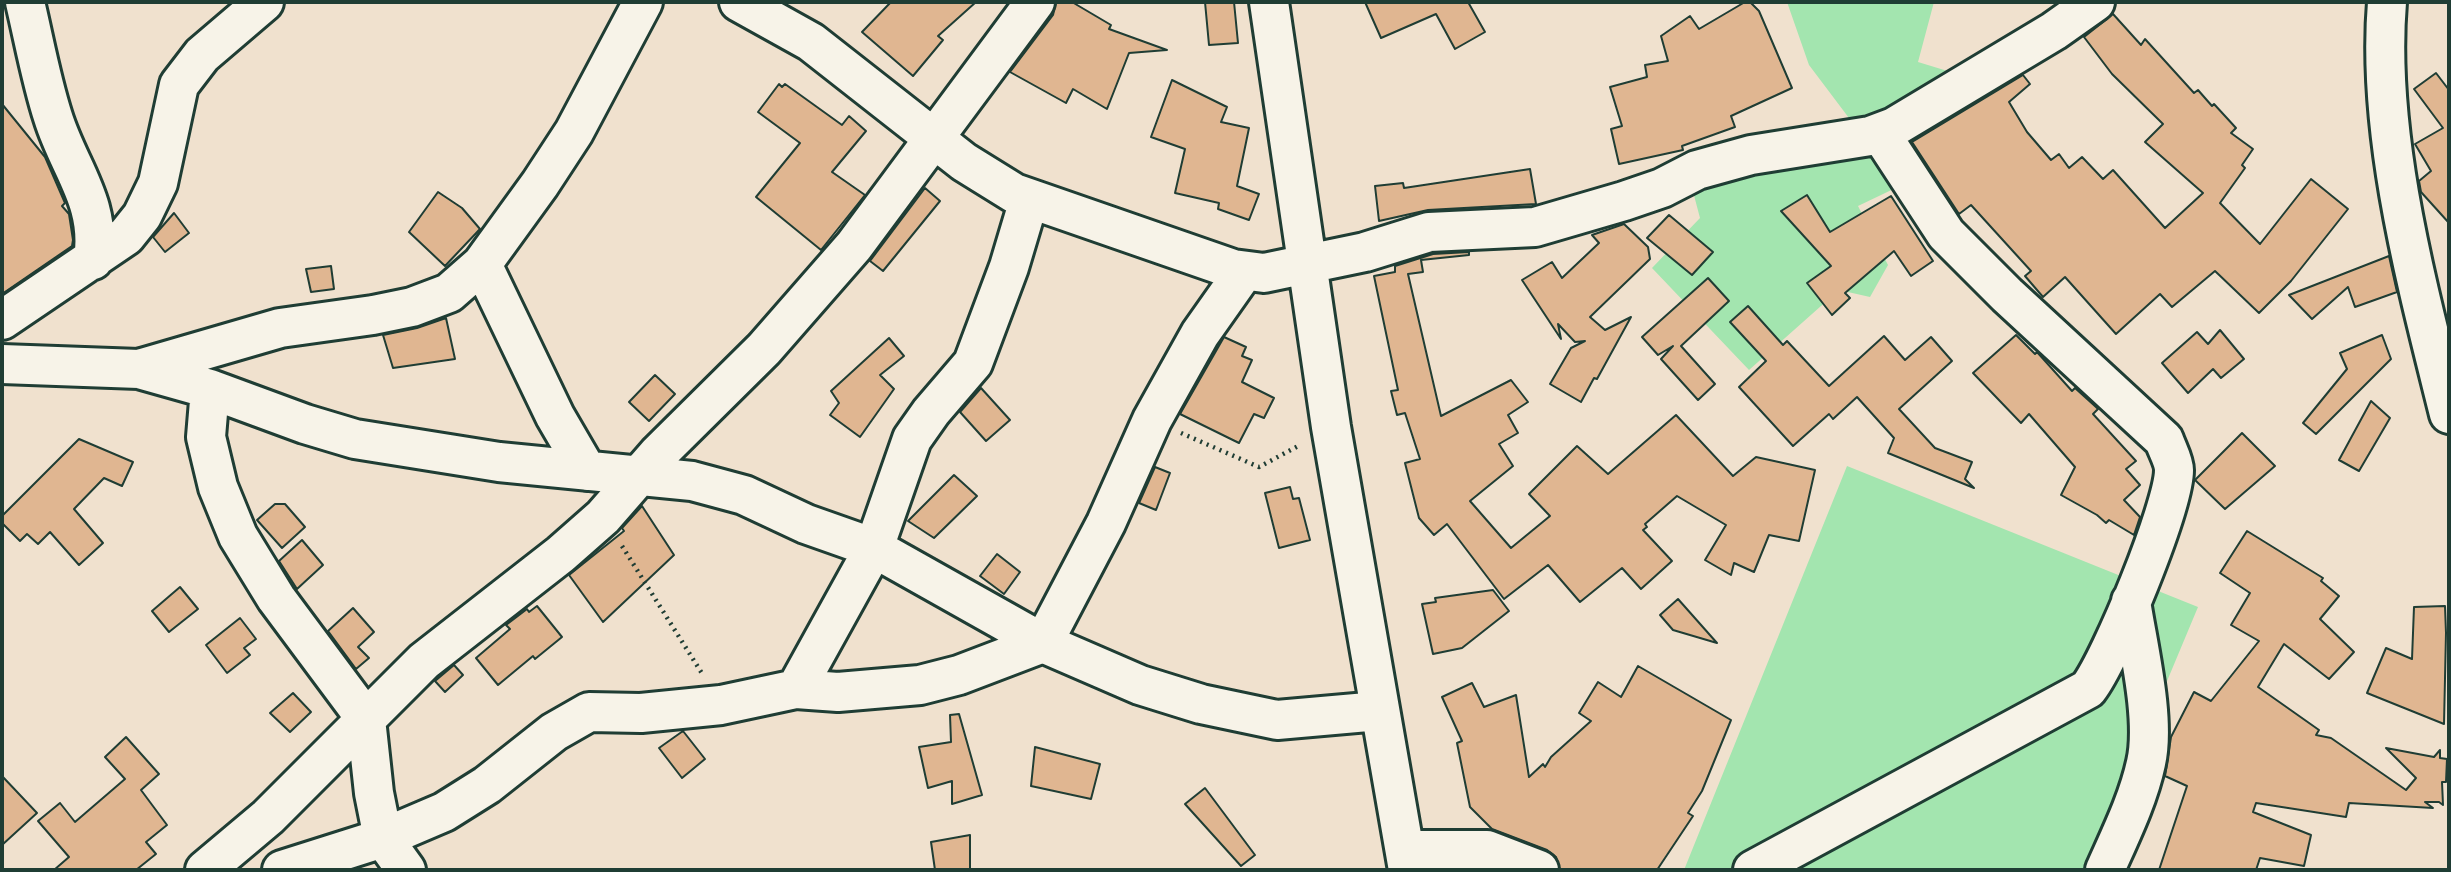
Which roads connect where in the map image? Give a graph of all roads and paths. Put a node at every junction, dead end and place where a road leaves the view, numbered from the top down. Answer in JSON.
{"nodes":[{"id":1,"x":25,"y":2,"type":"edge"},
{"id":2,"x":264,"y":2,"type":"edge"},
{"id":3,"x":643,"y":2,"type":"edge"},
{"id":4,"x":739,"y":2,"type":"edge"},
{"id":5,"x":1035,"y":2,"type":"edge"},
{"id":6,"x":1269,"y":2,"type":"edge"},
{"id":7,"x":2095,"y":2,"type":"edge"},
{"id":8,"x":2387,"y":2,"type":"edge"},
{"id":9,"x":1880,"y":133,"type":"junction"},
{"id":10,"x":933,"y":135,"type":"junction"},
{"id":11,"x":1029,"y":200,"type":"junction"},
{"id":12,"x":93,"y":260,"type":"junction"},
{"id":13,"x":482,"y":264,"type":"junction"},
{"id":14,"x":1307,"y":264,"type":"junction"},
{"id":15,"x":1243,"y":272,"type":"junction"},
{"id":16,"x":2,"y":320,"type":"edge"},
{"id":17,"x":2,"y":364,"type":"edge"},
{"id":18,"x":139,"y":369,"type":"junction"},
{"id":19,"x":210,"y":388,"type":"junction"},
{"id":20,"x":2449,"y":414,"type":"edge"},
{"id":21,"x":1152,"y":420,"type":"junction"},
{"id":22,"x":1331,"y":427,"type":"junction"},
{"id":23,"x":587,"y":471,"type":"junction"},
{"id":24,"x":640,"y":476,"type":"junction"},
{"id":25,"x":603,"y":517,"type":"junction"},
{"id":26,"x":874,"y":548,"type":"junction"},
{"id":27,"x":2131,"y":600,"type":"junction"},
{"id":28,"x":1043,"y":643,"type":"junction"},
{"id":29,"x":796,"y":689,"type":"junction"},
{"id":30,"x":721,"y":705,"type":"junction"},
{"id":31,"x":1379,"y":711,"type":"junction"},
{"id":32,"x":366,"y":719,"type":"junction"},
{"id":33,"x":383,"y":838,"type":"junction"},
{"id":34,"x":1406,"y":860,"type":"edge"},
{"id":35,"x":205,"y":870,"type":"edge"},
{"id":36,"x":282,"y":870,"type":"edge"},
{"id":37,"x":406,"y":870,"type":"edge"},
{"id":38,"x":1539,"y":870,"type":"edge"},
{"id":39,"x":1753,"y":870,"type":"edge"},
{"id":40,"x":2105,"y":870,"type":"edge"}],
"edges":[{"from":1,"to":12,"type":"street"},
{"from":2,"to":12,"type":"street"},
{"from":3,"to":13,"type":"street"},
{"from":4,"to":10,"type":"street"},
{"from":5,"to":10,"type":"street"},
{"from":6,"to":14,"type":"street"},
{"from":7,"to":9,"type":"street"},
{"from":8,"to":20,"type":"street"},
{"from":9,"to":14,"type":"street"},
{"from":9,"to":27,"type":"street"},
{"from":10,"to":11,"type":"street"},
{"from":10,"to":24,"type":"street"},
{"from":11,"to":15,"type":"street"},
{"from":11,"to":26,"type":"street"},
{"from":12,"to":16,"type":"street"},
{"from":13,"to":18,"type":"street"},
{"from":13,"to":23,"type":"street"},
{"from":14,"to":15,"type":"street"},
{"from":14,"to":22,"type":"street"},
{"from":15,"to":21,"type":"street"},
{"from":17,"to":18,"type":"street"},
{"from":18,"to":19,"type":"street"},
{"from":19,"to":23,"type":"street"},
{"from":19,"to":32,"type":"street"},
{"from":21,"to":22,"type":"path"},
{"from":21,"to":28,"type":"street"},
{"from":22,"to":31,"type":"street"},
{"from":23,"to":24,"type":"street"},
{"from":24,"to":25,"type":"street"},
{"from":24,"to":26,"type":"street"},
{"from":25,"to":30,"type":"path"},
{"from":25,"to":32,"type":"street"},
{"from":26,"to":28,"type":"street"},
{"from":26,"to":29,"type":"street"},
{"from":27,"to":39,"type":"street"},
{"from":27,"to":40,"type":"street"},
{"from":28,"to":29,"type":"street"},
{"from":28,"to":31,"type":"street"},
{"from":29,"to":30,"type":"street"},
{"from":30,"to":33,"type":"street"},
{"from":31,"to":34,"type":"street"},
{"from":32,"to":33,"type":"street"},
{"from":32,"to":35,"type":"street"},
{"from":33,"to":36,"type":"street"},
{"from":33,"to":37,"type":"street"},
{"from":34,"to":38,"type":"street"}]}
